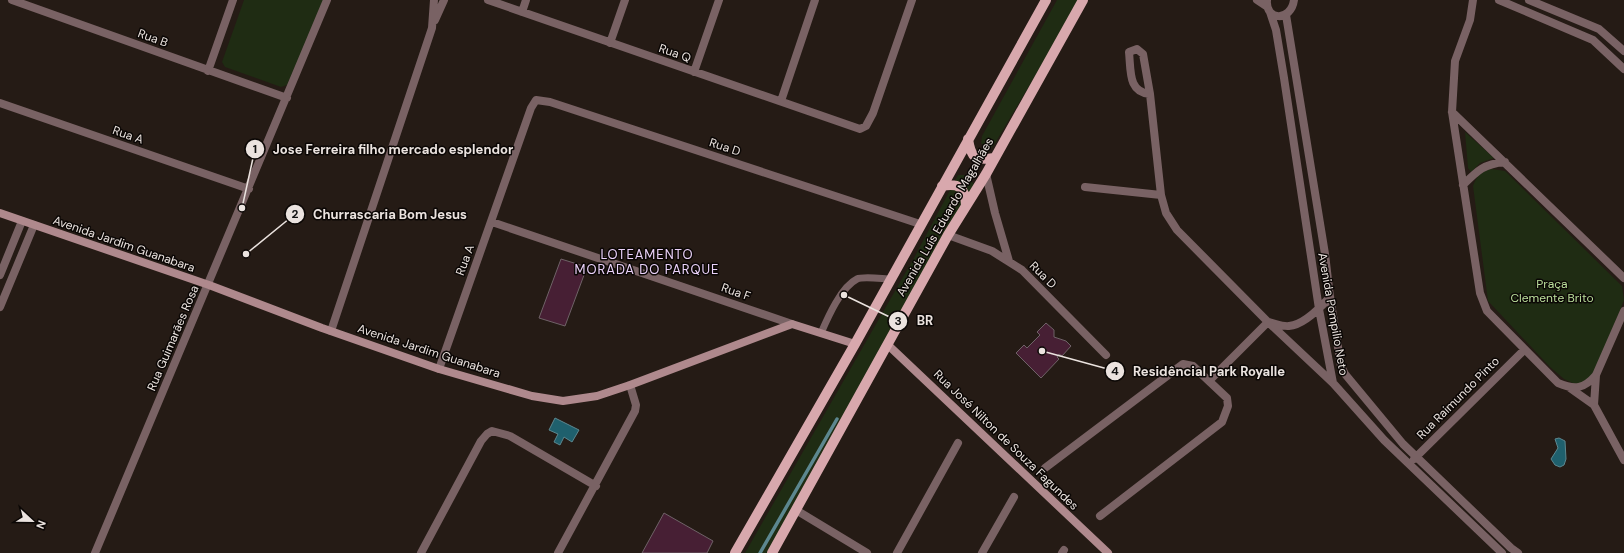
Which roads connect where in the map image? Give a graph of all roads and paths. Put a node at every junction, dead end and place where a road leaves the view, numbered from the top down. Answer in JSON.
{"nodes":[{"id":1,"x":12,"y":0,"type":"edge"},
{"id":2,"x":233,"y":0,"type":"edge"},
{"id":3,"x":327,"y":0,"type":"edge"},
{"id":4,"x":434,"y":0,"type":"edge"},
{"id":5,"x":444,"y":0,"type":"edge"},
{"id":6,"x":488,"y":0,"type":"edge"},
{"id":7,"x":526,"y":0,"type":"edge"},
{"id":8,"x":625,"y":0,"type":"edge"},
{"id":9,"x":719,"y":0,"type":"edge"},
{"id":10,"x":815,"y":0,"type":"edge"},
{"id":11,"x":912,"y":0,"type":"edge"},
{"id":12,"x":1046,"y":0,"type":"edge"},
{"id":13,"x":1083,"y":0,"type":"edge"},
{"id":14,"x":1257,"y":0,"type":"edge"},
{"id":15,"x":1294,"y":0,"type":"edge"},
{"id":16,"x":1473,"y":0,"type":"edge"},
{"id":17,"x":1499,"y":0,"type":"edge"},
{"id":18,"x":1529,"y":0,"type":"edge"},
{"id":19,"x":1268,"y":6,"type":"edge"},
{"id":20,"x":522,"y":12,"type":"junction"},
{"id":21,"x":1286,"y":15,"type":"junction"},
{"id":22,"x":432,"y":28,"type":"junction"},
{"id":23,"x":610,"y":43,"type":"junction"},
{"id":24,"x":1624,"y":51,"type":"edge"},
{"id":25,"x":1624,"y":69,"type":"edge"},
{"id":26,"x":208,"y":71,"type":"junction"},
{"id":27,"x":694,"y":72,"type":"junction"},
{"id":28,"x":1150,"y":94,"type":"junction"},
{"id":29,"x":287,"y":98,"type":"junction"},
{"id":30,"x":781,"y":101,"type":"junction"},
{"id":31,"x":0,"y":103,"type":"edge"},
{"id":32,"x":1452,"y":112,"type":"junction"},
{"id":33,"x":529,"y":113,"type":"joint"},
{"id":34,"x":968,"y":139,"type":"junction"},
{"id":35,"x":994,"y":158,"type":"junction"},
{"id":36,"x":1505,"y":162,"type":"junction"},
{"id":37,"x":986,"y":174,"type":"junction"},
{"id":38,"x":1463,"y":185,"type":"junction"},
{"id":39,"x":942,"y":186,"type":"junction"},
{"id":40,"x":1085,"y":187,"type":"dead end"},
{"id":41,"x":249,"y":189,"type":"junction"},
{"id":42,"x":1161,"y":195,"type":"junction"},
{"id":43,"x":966,"y":205,"type":"junction"},
{"id":44,"x":0,"y":213,"type":"edge"},
{"id":45,"x":22,"y":221,"type":"junction"},
{"id":46,"x":492,"y":222,"type":"junction"},
{"id":47,"x":920,"y":224,"type":"junction"},
{"id":48,"x":34,"y":225,"type":"junction"},
{"id":49,"x":948,"y":235,"type":"junction"},
{"id":50,"x":1009,"y":260,"type":"junction"},
{"id":51,"x":0,"y":275,"type":"edge"},
{"id":52,"x":1624,"y":278,"type":"edge"},
{"id":53,"x":891,"y":279,"type":"junction"},
{"id":54,"x":209,"y":285,"type":"junction"},
{"id":55,"x":1330,"y":297,"type":"junction"},
{"id":56,"x":0,"y":307,"type":"edge"},
{"id":57,"x":1319,"y":309,"type":"junction"},
{"id":58,"x":1624,"y":311,"type":"edge"},
{"id":59,"x":1268,"y":322,"type":"junction"},
{"id":60,"x":792,"y":324,"type":"junction"},
{"id":61,"x":330,"y":331,"type":"junction"},
{"id":62,"x":821,"y":333,"type":"junction"},
{"id":63,"x":855,"y":344,"type":"junction"},
{"id":64,"x":888,"y":344,"type":"junction"},
{"id":65,"x":1524,"y":350,"type":"junction"},
{"id":66,"x":1106,"y":355,"type":"dead end"},
{"id":67,"x":439,"y":369,"type":"junction"},
{"id":68,"x":1596,"y":375,"type":"junction"},
{"id":69,"x":1209,"y":381,"type":"junction"},
{"id":70,"x":1332,"y":383,"type":"junction"},
{"id":71,"x":630,"y":385,"type":"junction"},
{"id":72,"x":1570,"y":388,"type":"junction"},
{"id":73,"x":1594,"y":405,"type":"junction"},
{"id":74,"x":958,"y":444,"type":"dead end"},
{"id":75,"x":1417,"y":457,"type":"junction"},
{"id":76,"x":1624,"y":460,"type":"edge"},
{"id":77,"x":1409,"y":464,"type":"junction"},
{"id":78,"x":1045,"y":468,"type":"dead end"},
{"id":79,"x":596,"y":486,"type":"junction"},
{"id":80,"x":1014,"y":497,"type":"dead end"},
{"id":81,"x":796,"y":510,"type":"junction"},
{"id":82,"x":1100,"y":516,"type":"dead end"},
{"id":83,"x":95,"y":553,"type":"edge"},
{"id":84,"x":422,"y":553,"type":"edge"},
{"id":85,"x":558,"y":553,"type":"edge"},
{"id":86,"x":735,"y":553,"type":"edge"},
{"id":87,"x":772,"y":553,"type":"edge"},
{"id":88,"x":867,"y":553,"type":"edge"},
{"id":89,"x":897,"y":553,"type":"edge"},
{"id":90,"x":982,"y":553,"type":"edge"},
{"id":91,"x":1108,"y":553,"type":"edge"},
{"id":92,"x":1502,"y":553,"type":"edge"},
{"id":93,"x":1518,"y":553,"type":"edge"}],
"edges":[{"from":1,"to":26,"type":"street","name":"Rua B"},
{"from":2,"to":26,"type":"street"},
{"from":3,"to":29,"type":"street","name":"Rua Guimarães Rosa"},
{"from":4,"to":22,"type":"street"},
{"from":5,"to":22,"type":"street"},
{"from":6,"to":20,"type":"street","name":"Rua Q"},
{"from":7,"to":20,"type":"street"},
{"from":8,"to":23,"type":"street"},
{"from":9,"to":27,"type":"street"},
{"from":10,"to":30,"type":"street"},
{"from":11,"to":30,"type":"street","name":"Rua Q"},
{"from":12,"to":34,"type":"main road","name":"Avenida Luís Eduardo Magalhães"},
{"from":13,"to":35,"type":"main road","name":"Avenida Luís Eduardo Magalhães"},
{"from":14,"to":19,"type":"street"},
{"from":15,"to":21,"type":"street"},
{"from":16,"to":32,"type":"street"},
{"from":17,"to":25,"type":"street"},
{"from":18,"to":24,"type":"street"},
{"from":19,"to":21,"type":"street"},
{"from":19,"to":57,"type":"street","name":"Avenida Pompilio Neto"},
{"from":20,"to":23,"type":"street","name":"Rua Q"},
{"from":21,"to":55,"type":"street","name":"Avenida Pompilio Neto"},
{"from":22,"to":61,"type":"street"},
{"from":23,"to":27,"type":"street","name":"Rua Q"},
{"from":26,"to":29,"type":"street","name":"Rua B"},
{"from":27,"to":30,"type":"street","name":"Rua Q"},
{"from":28,"to":28,"type":"street"},
{"from":28,"to":42,"type":"street"},
{"from":29,"to":41,"type":"street","name":"Rua Guimarães Rosa"},
{"from":31,"to":41,"type":"street","name":"Rua A"},
{"from":32,"to":36,"type":"street"},
{"from":32,"to":38,"type":"street"},
{"from":33,"to":46,"type":"street","name":"Rua A"},
{"from":33,"to":47,"type":"street","name":"Rua D"},
{"from":34,"to":35,"type":"main road"},
{"from":34,"to":39,"type":"main road","name":"Avenida Luís Eduardo Magalhães"},
{"from":35,"to":37,"type":"main road","name":"Avenida Luís Eduardo Magalhães"},
{"from":36,"to":38,"type":"street"},
{"from":36,"to":52,"type":"street"},
{"from":37,"to":43,"type":"main road","name":"Avenida Luís Eduardo Magalhães"},
{"from":37,"to":50,"type":"street"},
{"from":38,"to":65,"type":"street"},
{"from":39,"to":43,"type":"main road"},
{"from":39,"to":47,"type":"main road","name":"Avenida Luís Eduardo Magalhães"},
{"from":40,"to":42,"type":"street"},
{"from":41,"to":54,"type":"street","name":"Rua Guimarães Rosa"},
{"from":42,"to":59,"type":"street"},
{"from":43,"to":49,"type":"main road","name":"Avenida Luís Eduardo Magalhães"},
{"from":44,"to":45,"type":"street","name":"Avenida Jardim Guanabara"},
{"from":45,"to":48,"type":"street","name":"Avenida Jardim Guanabara"},
{"from":45,"to":51,"type":"street"},
{"from":46,"to":60,"type":"street","name":"Rua F"},
{"from":46,"to":67,"type":"street","name":"Rua A"},
{"from":47,"to":53,"type":"main road","name":"Avenida Luís Eduardo Magalhães"},
{"from":48,"to":54,"type":"street","name":"Avenida Jardim Guanabara"},
{"from":48,"to":56,"type":"street"},
{"from":49,"to":50,"type":"street","name":"Rua D"},
{"from":49,"to":64,"type":"main road","name":"Avenida Luís Eduardo Magalhães"},
{"from":50,"to":66,"type":"street","name":"Rua D"},
{"from":53,"to":62,"type":"lane"},
{"from":53,"to":63,"type":"main road","name":"Avenida Luís Eduardo Magalhães"},
{"from":54,"to":61,"type":"street","name":"Avenida Jardim Guanabara"},
{"from":54,"to":83,"type":"street","name":"Rua Guimarães Rosa"},
{"from":55,"to":57,"type":"street"},
{"from":55,"to":75,"type":"street","name":"Avenida Pompilio Neto"},
{"from":57,"to":59,"type":"street"},
{"from":57,"to":70,"type":"street","name":"Avenida Pompilio Neto"},
{"from":58,"to":68,"type":"street"},
{"from":59,"to":69,"type":"street"},
{"from":59,"to":70,"type":"street"},
{"from":60,"to":62,"type":"street"},
{"from":60,"to":71,"type":"street","name":"Avenida Jardim Guanabara"},
{"from":61,"to":67,"type":"street","name":"Avenida Jardim Guanabara"},
{"from":62,"to":63,"type":"street"},
{"from":63,"to":86,"type":"main road","name":"Avenida Luís Eduardo Magalhães"},
{"from":64,"to":81,"type":"main road","name":"Avenida Luís Eduardo Magalhães"},
{"from":64,"to":91,"type":"street","name":"Rua José Nilton de Souza Fagundes"},
{"from":65,"to":72,"type":"street"},
{"from":65,"to":75,"type":"street","name":"Rua Raimundo Pinto"},
{"from":67,"to":71,"type":"street","name":"Avenida Jardim Guanabara"},
{"from":68,"to":72,"type":"street"},
{"from":68,"to":73,"type":"street"},
{"from":69,"to":78,"type":"street"},
{"from":69,"to":82,"type":"street"},
{"from":70,"to":77,"type":"street","name":"Avenida Pompilio Neto"},
{"from":71,"to":79,"type":"street"},
{"from":72,"to":73,"type":"street"},
{"from":73,"to":76,"type":"street"},
{"from":74,"to":89,"type":"street"},
{"from":75,"to":77,"type":"street","name":"Rua Raimundo Pinto"},
{"from":75,"to":93,"type":"street","name":"Avenida Pompilio Neto"},
{"from":77,"to":92,"type":"street","name":"Avenida Pompilio Neto"},
{"from":79,"to":84,"type":"street"},
{"from":79,"to":85,"type":"street"},
{"from":80,"to":90,"type":"street"},
{"from":81,"to":87,"type":"main road","name":"Avenida Luís Eduardo Magalhães"},
{"from":81,"to":88,"type":"street"}]}
